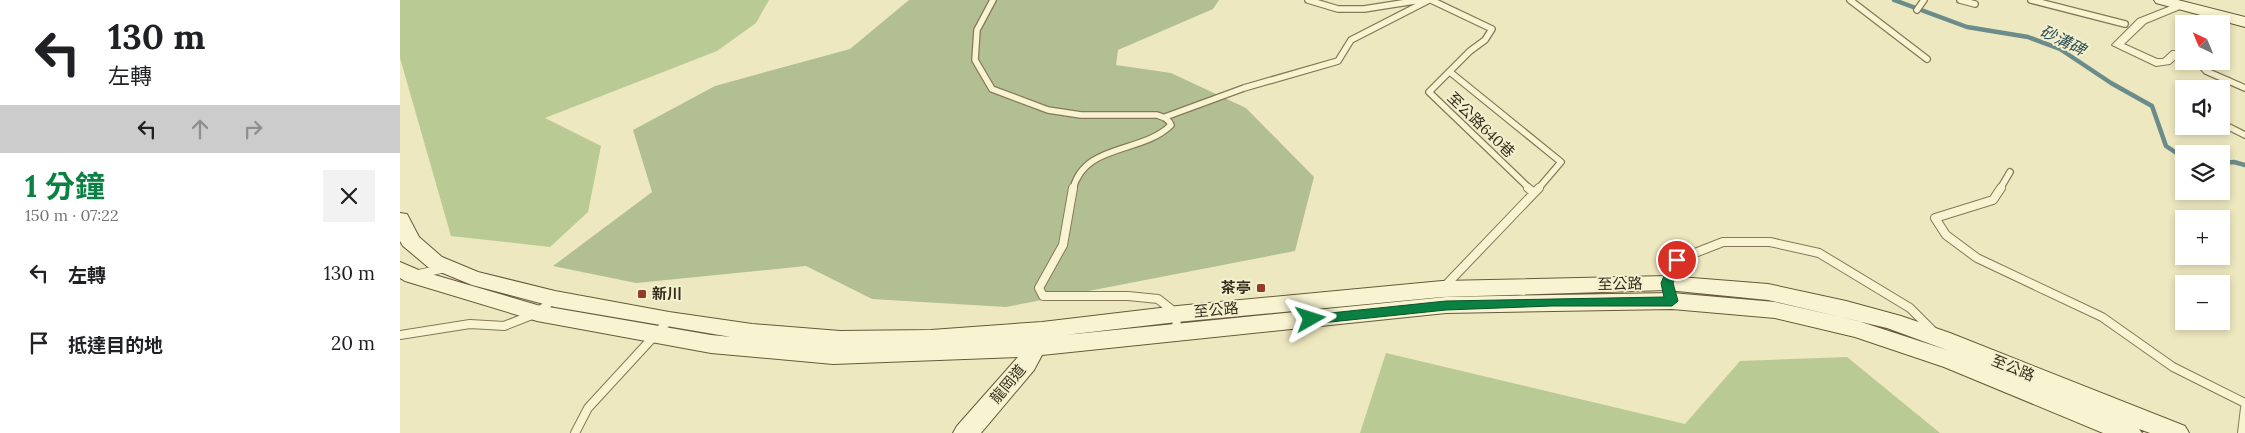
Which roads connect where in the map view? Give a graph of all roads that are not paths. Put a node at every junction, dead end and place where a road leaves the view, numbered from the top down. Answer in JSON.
{"nodes":[{"id":1,"x":993,"y":0,"type":"edge"},
{"id":2,"x":1308,"y":0,"type":"edge"},
{"id":3,"x":1421,"y":0,"type":"edge"},
{"id":4,"x":1430,"y":0,"type":"edge"},
{"id":5,"x":1850,"y":0,"type":"edge"},
{"id":6,"x":1924,"y":0,"type":"edge"},
{"id":7,"x":1960,"y":0,"type":"edge"},
{"id":8,"x":2031,"y":0,"type":"edge"},
{"id":9,"x":2161,"y":0,"type":"edge"},
{"id":10,"x":2177,"y":3,"type":"edge"},
{"id":11,"x":1975,"y":4,"type":"dead end"},
{"id":12,"x":1917,"y":10,"type":"dead end"},
{"id":13,"x":2216,"y":15,"type":"edge"},
{"id":14,"x":2230,"y":19,"type":"edge"},
{"id":15,"x":2245,"y":22,"type":"edge"},
{"id":16,"x":2125,"y":24,"type":"dead end"},
{"id":17,"x":2175,"y":54,"type":"edge"},
{"id":18,"x":1927,"y":59,"type":"dead end"},
{"id":19,"x":2205,"y":70,"type":"edge"},
{"id":20,"x":1450,"y":72,"type":"junction"},
{"id":21,"x":2227,"y":80,"type":"edge"},
{"id":22,"x":2230,"y":81,"type":"edge"},
{"id":23,"x":2245,"y":88,"type":"edge"},
{"id":24,"x":1165,"y":117,"type":"junction"},
{"id":25,"x":2230,"y":128,"type":"edge"},
{"id":26,"x":2245,"y":135,"type":"edge"},
{"id":27,"x":2010,"y":172,"type":"dead end"},
{"id":28,"x":1534,"y":193,"type":"junction"},
{"id":29,"x":400,"y":219,"type":"edge"},
{"id":30,"x":446,"y":268,"type":"junction"},
{"id":31,"x":404,"y":274,"type":"edge"},
{"id":32,"x":1670,"y":292,"type":"junction"},
{"id":33,"x":1444,"y":297,"type":"junction"},
{"id":34,"x":555,"y":299,"type":"junction"},
{"id":35,"x":537,"y":313,"type":"junction"},
{"id":36,"x":1177,"y":323,"type":"junction"},
{"id":37,"x":662,"y":327,"type":"junction"},
{"id":38,"x":400,"y":335,"type":"edge"},
{"id":39,"x":1039,"y":338,"type":"junction"},
{"id":40,"x":1942,"y":339,"type":"junction"},
{"id":41,"x":2245,"y":403,"type":"edge"},
{"id":42,"x":2245,"y":408,"type":"edge"},
{"id":43,"x":575,"y":433,"type":"edge"},
{"id":44,"x":966,"y":433,"type":"edge"},
{"id":45,"x":2129,"y":433,"type":"edge"},
{"id":46,"x":2176,"y":433,"type":"edge"},
{"id":47,"x":2242,"y":433,"type":"edge"}],
"edges":[{"from":1,"to":24,"type":"lane"},
{"from":2,"to":3,"type":"lane"},
{"from":4,"to":20,"type":"lane","name":"至公路640巷"},
{"from":4,"to":24,"type":"lane"},
{"from":5,"to":18,"type":"lane"},
{"from":6,"to":12,"type":"lane"},
{"from":7,"to":11,"type":"lane"},
{"from":8,"to":16,"type":"lane"},
{"from":9,"to":10,"type":"street"},
{"from":10,"to":13,"type":"street"},
{"from":10,"to":17,"type":"street"},
{"from":14,"to":15,"type":"street"},
{"from":19,"to":21,"type":"lane"},
{"from":20,"to":28,"type":"lane","name":"至公路640巷"},
{"from":20,"to":28,"type":"lane"},
{"from":22,"to":23,"type":"lane"},
{"from":24,"to":36,"type":"lane"},
{"from":25,"to":26,"type":"lane"},
{"from":27,"to":41,"type":"lane"},
{"from":28,"to":33,"type":"lane"},
{"from":29,"to":30,"type":"street"},
{"from":30,"to":31,"type":"lane"},
{"from":30,"to":34,"type":"street"},
{"from":31,"to":35,"type":"street"},
{"from":32,"to":33,"type":"street","name":"至公路"},
{"from":32,"to":40,"type":"street","name":"至公路"},
{"from":32,"to":40,"type":"lane"},
{"from":32,"to":45,"type":"street","name":"至公路"},
{"from":33,"to":36,"type":"street","name":"至公路"},
{"from":34,"to":35,"type":"lane"},
{"from":34,"to":37,"type":"street"},
{"from":35,"to":37,"type":"street"},
{"from":35,"to":38,"type":"lane"},
{"from":36,"to":39,"type":"street","name":"至公路"},
{"from":37,"to":39,"type":"street","name":"至公路"},
{"from":37,"to":43,"type":"lane"},
{"from":39,"to":44,"type":"street","name":"龍岡道"},
{"from":40,"to":46,"type":"street","name":"至公路"},
{"from":42,"to":47,"type":"lane"}]}
